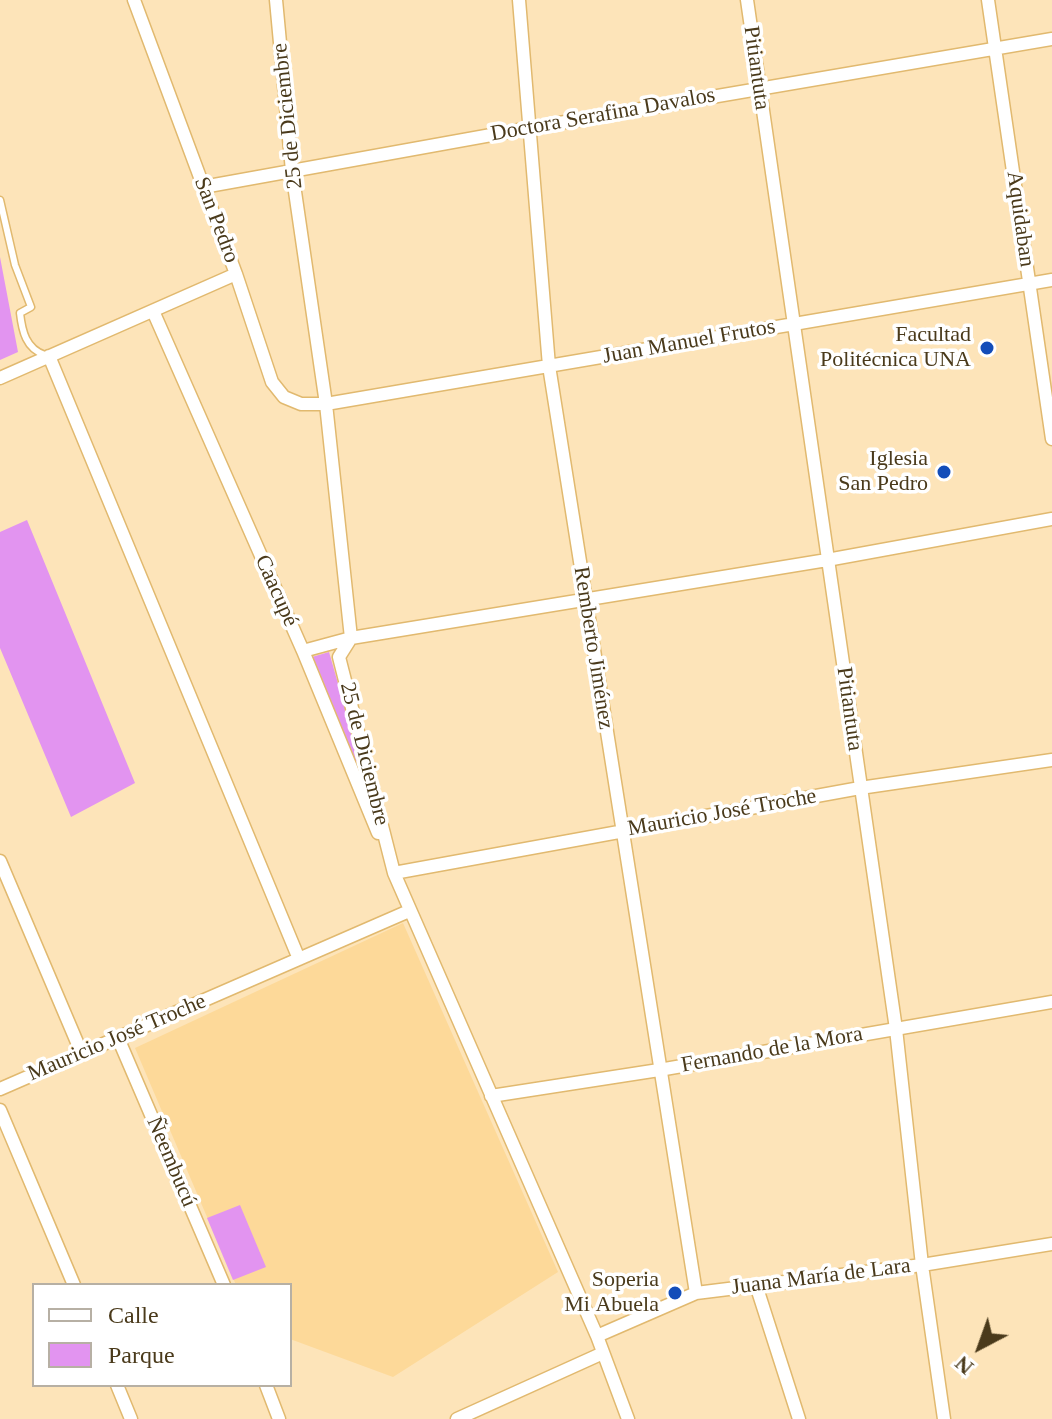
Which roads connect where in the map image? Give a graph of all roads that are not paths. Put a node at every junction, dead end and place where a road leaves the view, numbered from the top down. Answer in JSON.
{"nodes":[{"id":1,"x":134,"y":0,"type":"edge"},
{"id":2,"x":276,"y":0,"type":"edge"},
{"id":3,"x":519,"y":0,"type":"edge"},
{"id":4,"x":747,"y":0,"type":"edge"},
{"id":5,"x":988,"y":0,"type":"edge"},
{"id":6,"x":1052,"y":39,"type":"edge"},
{"id":7,"x":995,"y":49,"type":"junction"},
{"id":8,"x":759,"y":88,"type":"junction"},
{"id":9,"x":530,"y":128,"type":"junction"},
{"id":10,"x":292,"y":171,"type":"junction"},
{"id":11,"x":203,"y":187,"type":"junction"},
{"id":12,"x":0,"y":200,"type":"edge"},
{"id":13,"x":236,"y":274,"type":"junction"},
{"id":14,"x":1052,"y":280,"type":"edge"},
{"id":15,"x":1029,"y":284,"type":"junction"},
{"id":16,"x":153,"y":311,"type":"junction"},
{"id":17,"x":793,"y":324,"type":"junction"},
{"id":18,"x":49,"y":356,"type":"junction"},
{"id":19,"x":549,"y":366,"type":"junction"},
{"id":20,"x":0,"y":378,"type":"edge"},
{"id":21,"x":326,"y":404,"type":"junction"},
{"id":22,"x":1052,"y":439,"type":"edge"},
{"id":23,"x":1052,"y":519,"type":"edge"},
{"id":24,"x":827,"y":560,"type":"junction"},
{"id":25,"x":585,"y":600,"type":"junction"},
{"id":26,"x":351,"y":638,"type":"junction"},
{"id":27,"x":303,"y":651,"type":"junction"},
{"id":28,"x":1052,"y":760,"type":"edge"},
{"id":29,"x":860,"y":788,"type":"junction"},
{"id":30,"x":622,"y":831,"type":"junction"},
{"id":31,"x":0,"y":861,"type":"edge"},
{"id":32,"x":394,"y":873,"type":"junction"},
{"id":33,"x":409,"y":911,"type":"junction"},
{"id":34,"x":299,"y":959,"type":"junction"},
{"id":35,"x":1052,"y":1002,"type":"edge"},
{"id":36,"x":896,"y":1029,"type":"junction"},
{"id":37,"x":118,"y":1038,"type":"junction"},
{"id":38,"x":82,"y":1054,"type":"junction"},
{"id":39,"x":659,"y":1070,"type":"junction"},
{"id":40,"x":0,"y":1089,"type":"edge"},
{"id":41,"x":491,"y":1096,"type":"junction"},
{"id":42,"x":0,"y":1110,"type":"edge"},
{"id":43,"x":1052,"y":1244,"type":"edge"},
{"id":44,"x":922,"y":1265,"type":"junction"},
{"id":45,"x":73,"y":1283,"type":"edge"},
{"id":46,"x":223,"y":1283,"type":"edge"},
{"id":47,"x":756,"y":1285,"type":"junction"},
{"id":48,"x":696,"y":1293,"type":"junction"},
{"id":49,"x":597,"y":1336,"type":"junction"},
{"id":50,"x":603,"y":1353,"type":"junction"},
{"id":51,"x":118,"y":1387,"type":"edge"},
{"id":52,"x":267,"y":1387,"type":"edge"},
{"id":53,"x":131,"y":1419,"type":"edge"},
{"id":54,"x":279,"y":1419,"type":"edge"},
{"id":55,"x":457,"y":1419,"type":"edge"},
{"id":56,"x":628,"y":1419,"type":"edge"},
{"id":57,"x":799,"y":1419,"type":"edge"},
{"id":58,"x":944,"y":1419,"type":"edge"}],
"edges":[{"from":1,"to":11,"type":"street","name":"San Pedro"},
{"from":2,"to":10,"type":"street","name":"25 de Diciembre"},
{"from":3,"to":9,"type":"street","name":"Remberto Jiménez"},
{"from":4,"to":8,"type":"street","name":"Pitiantuta"},
{"from":5,"to":7,"type":"street","name":"Aquidaban"},
{"from":6,"to":7,"type":"street","name":"Doctora Serafina Davalos"},
{"from":7,"to":8,"type":"street","name":"Doctora Serafina Davalos"},
{"from":7,"to":15,"type":"street","name":"Aquidaban"},
{"from":8,"to":9,"type":"street","name":"Doctora Serafina Davalos"},
{"from":8,"to":17,"type":"street","name":"Pitiantuta"},
{"from":9,"to":10,"type":"street","name":"Doctora Serafina Davalos"},
{"from":9,"to":19,"type":"street","name":"Remberto Jiménez"},
{"from":10,"to":11,"type":"street","name":"Doctora Serafina Davalos"},
{"from":10,"to":21,"type":"street","name":"25 de Diciembre"},
{"from":11,"to":13,"type":"street","name":"San Pedro"},
{"from":12,"to":18,"type":"lane"},
{"from":13,"to":16,"type":"street"},
{"from":13,"to":21,"type":"street","name":"San Pedro"},
{"from":14,"to":15,"type":"street","name":"Juan Manuel Frutos"},
{"from":15,"to":17,"type":"street","name":"Juan Manuel Frutos"},
{"from":15,"to":22,"type":"street","name":"Aquidaban"},
{"from":16,"to":18,"type":"street"},
{"from":16,"to":27,"type":"street","name":"Caacupé"},
{"from":17,"to":19,"type":"street","name":"Juan Manuel Frutos"},
{"from":17,"to":24,"type":"street","name":"Pitiantuta"},
{"from":18,"to":20,"type":"street"},
{"from":18,"to":34,"type":"street"},
{"from":19,"to":21,"type":"street","name":"Juan Manuel Frutos"},
{"from":19,"to":25,"type":"street","name":"Remberto Jiménez"},
{"from":21,"to":26,"type":"street","name":"25 de Diciembre"},
{"from":23,"to":24,"type":"street"},
{"from":24,"to":25,"type":"street"},
{"from":24,"to":29,"type":"street","name":"Pitiantuta"},
{"from":25,"to":26,"type":"street"},
{"from":25,"to":30,"type":"street","name":"Remberto Jiménez"},
{"from":26,"to":27,"type":"street"},
{"from":26,"to":32,"type":"street","name":"25 de Diciembre"},
{"from":27,"to":32,"type":"street","name":"Caacupé"},
{"from":28,"to":29,"type":"street","name":"Mauricio José Troche"},
{"from":29,"to":30,"type":"street","name":"Mauricio José Troche"},
{"from":29,"to":36,"type":"street","name":"Pitiantuta"},
{"from":30,"to":32,"type":"street","name":"Mauricio José Troche"},
{"from":30,"to":39,"type":"street","name":"Remberto Jiménez"},
{"from":31,"to":38,"type":"street"},
{"from":32,"to":33,"type":"street","name":"25 de Diciembre"},
{"from":33,"to":34,"type":"street","name":"Mauricio José Troche"},
{"from":33,"to":41,"type":"street","name":"25 de Diciembre"},
{"from":34,"to":37,"type":"street","name":"Mauricio José Troche"},
{"from":35,"to":36,"type":"street","name":"Fernando de la Mora"},
{"from":36,"to":39,"type":"street","name":"Fernando de la Mora"},
{"from":36,"to":44,"type":"street","name":"Pitiantuta"},
{"from":37,"to":38,"type":"street","name":"Mauricio José Troche"},
{"from":37,"to":46,"type":"street","name":"Ñeembucú"},
{"from":38,"to":40,"type":"street","name":"Mauricio José Troche"},
{"from":39,"to":41,"type":"street","name":"Fernando de la Mora"},
{"from":39,"to":48,"type":"street","name":"Remberto Jiménez"},
{"from":41,"to":49,"type":"street","name":"25 de Diciembre"},
{"from":42,"to":45,"type":"street"},
{"from":43,"to":44,"type":"street","name":"Juana María de Lara"},
{"from":44,"to":47,"type":"street","name":"Juana María de Lara"},
{"from":44,"to":58,"type":"street","name":"Pitiantuta"},
{"from":47,"to":48,"type":"street","name":"Juana María de Lara"},
{"from":47,"to":57,"type":"street"},
{"from":48,"to":49,"type":"street","name":"Juana María de Lara"},
{"from":49,"to":50,"type":"street","name":"25 de Diciembre"},
{"from":50,"to":55,"type":"street"},
{"from":50,"to":56,"type":"street","name":"25 de Diciembre"},
{"from":51,"to":53,"type":"street"},
{"from":52,"to":54,"type":"street"}]}
